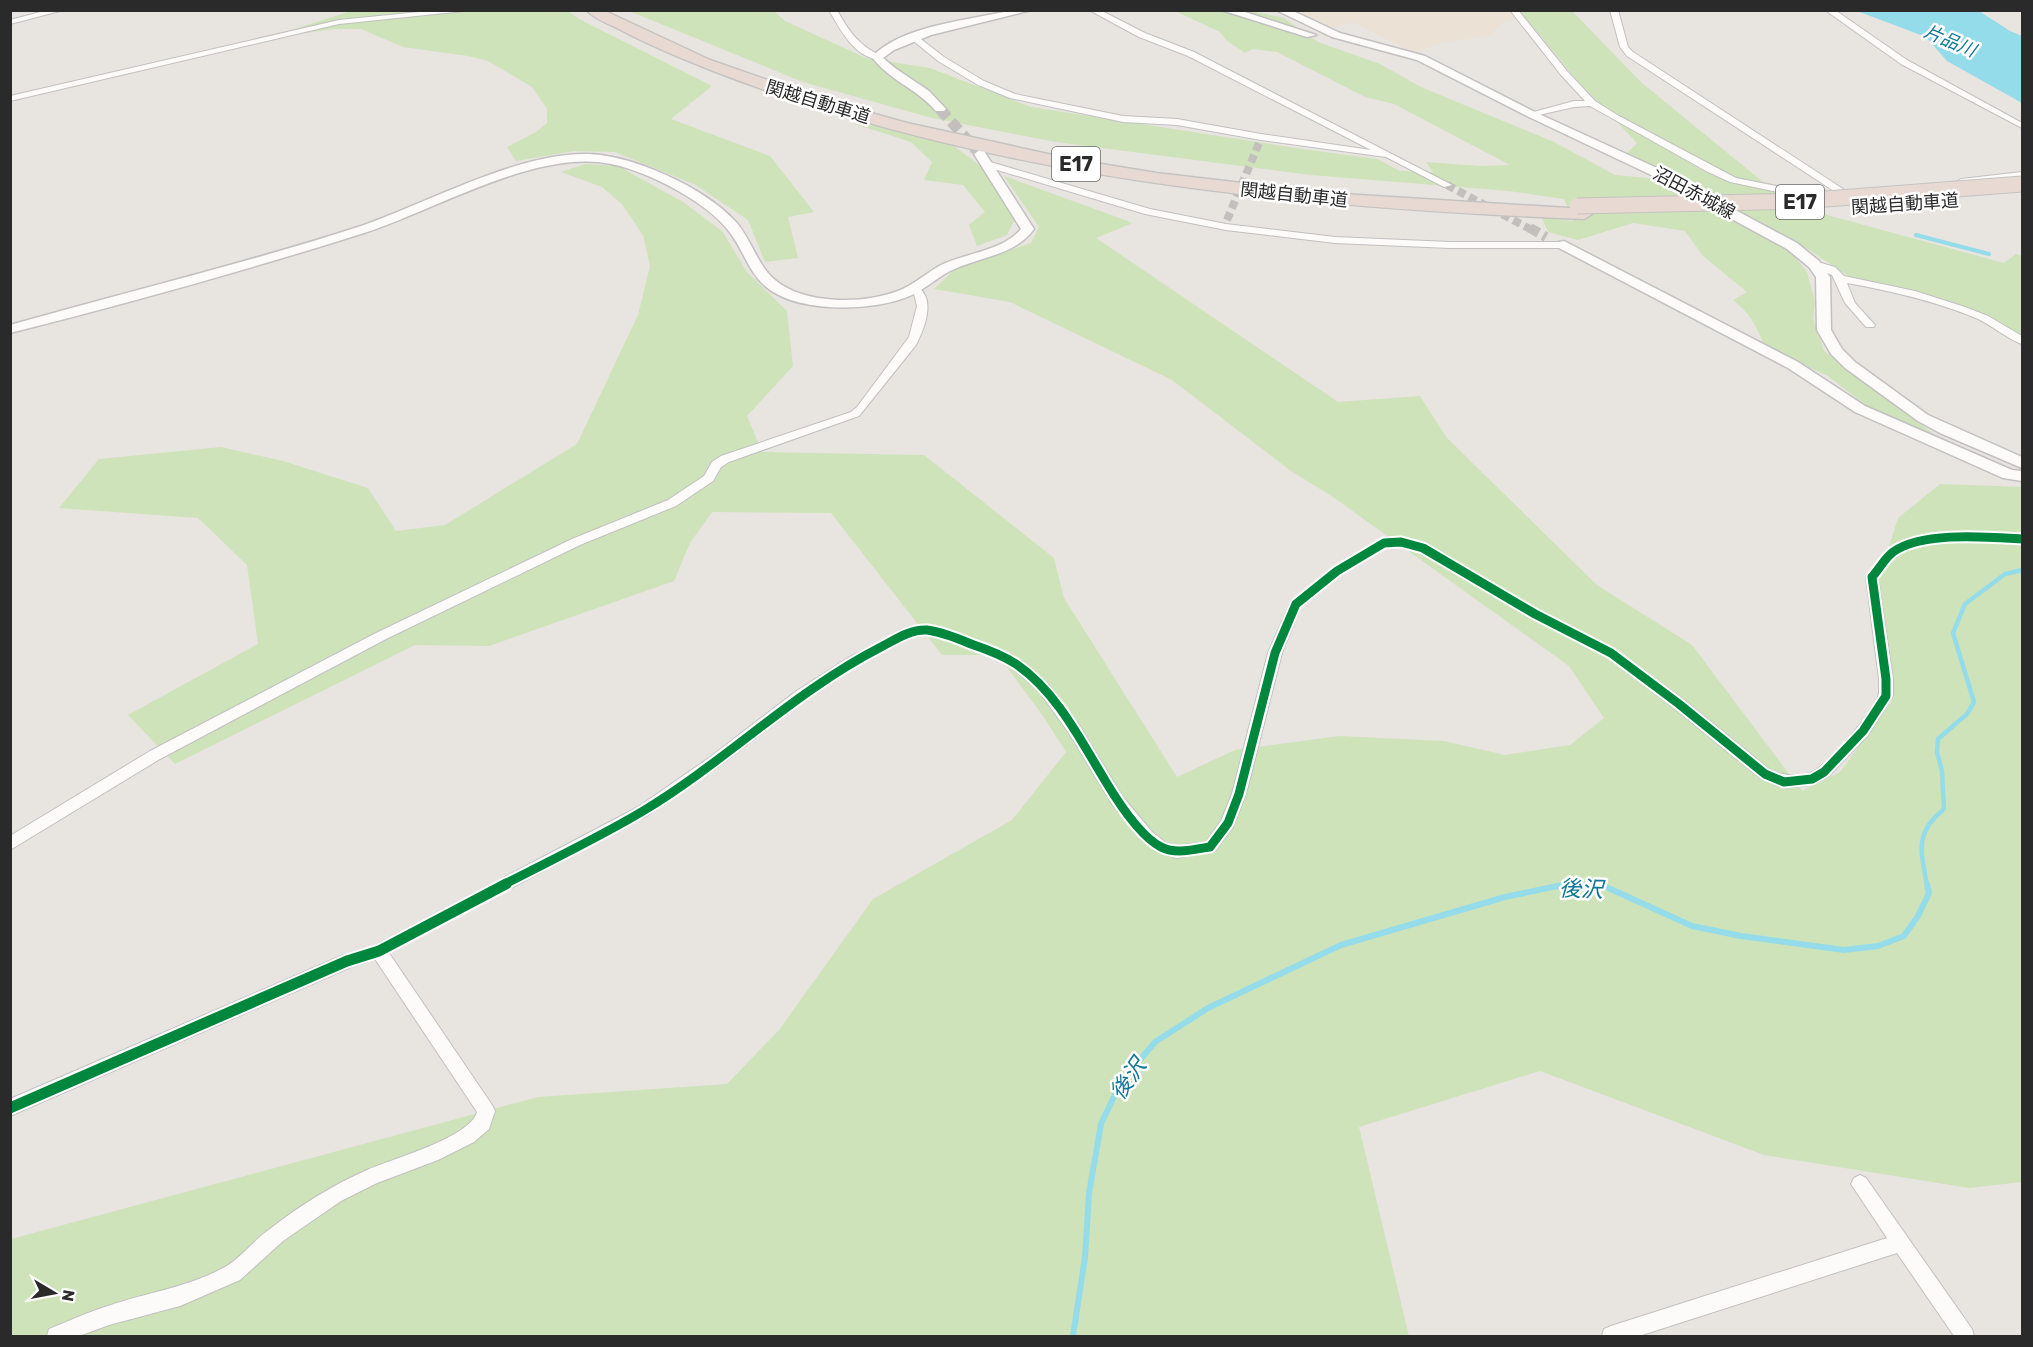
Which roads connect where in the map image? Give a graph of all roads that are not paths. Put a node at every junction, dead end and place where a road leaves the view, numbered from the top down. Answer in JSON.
{"nodes":[{"id":1,"x":60,"y":10,"type":"edge"},
{"id":2,"x":470,"y":10,"type":"edge"},
{"id":3,"x":592,"y":10,"type":"edge"},
{"id":4,"x":610,"y":10,"type":"edge"},
{"id":5,"x":833,"y":10,"type":"edge"},
{"id":6,"x":1027,"y":10,"type":"edge"},
{"id":7,"x":1093,"y":10,"type":"edge"},
{"id":8,"x":1227,"y":10,"type":"edge"},
{"id":9,"x":1281,"y":10,"type":"edge"},
{"id":10,"x":1514,"y":10,"type":"edge"},
{"id":11,"x":1614,"y":10,"type":"edge"},
{"id":12,"x":1829,"y":10,"type":"edge"},
{"id":13,"x":10,"y":22,"type":"edge"},
{"id":14,"x":1329,"y":33,"type":"junction"},
{"id":15,"x":914,"y":38,"type":"junction"},
{"id":16,"x":877,"y":57,"type":"junction"},
{"id":17,"x":10,"y":99,"type":"edge"},
{"id":18,"x":1592,"y":103,"type":"junction"},
{"id":19,"x":940,"y":109,"type":"tunnel mouth"},
{"id":20,"x":1533,"y":115,"type":"junction"},
{"id":21,"x":2022,"y":126,"type":"edge"},
{"id":22,"x":1389,"y":155,"type":"junction"},
{"id":23,"x":983,"y":159,"type":"joint"},
{"id":24,"x":2022,"y":175,"type":"edge"},
{"id":25,"x":2022,"y":184,"type":"edge"},
{"id":26,"x":1447,"y":185,"type":"tunnel mouth"},
{"id":27,"x":1840,"y":191,"type":"junction"},
{"id":28,"x":2022,"y":194,"type":"edge"},
{"id":29,"x":1581,"y":210,"type":"junction"},
{"id":30,"x":1546,"y":237,"type":"tunnel mouth"},
{"id":31,"x":1564,"y":245,"type":"junction"},
{"id":32,"x":1814,"y":264,"type":"junction"},
{"id":33,"x":1842,"y":279,"type":"junction"},
{"id":34,"x":913,"y":288,"type":"junction"},
{"id":35,"x":1870,"y":325,"type":"dead end"},
{"id":36,"x":10,"y":329,"type":"edge"},
{"id":37,"x":2022,"y":341,"type":"edge"},
{"id":38,"x":2022,"y":463,"type":"edge"},
{"id":39,"x":2022,"y":476,"type":"edge"},
{"id":40,"x":2022,"y":539,"type":"edge"},
{"id":41,"x":10,"y":844,"type":"edge"},
{"id":42,"x":379,"y":951,"type":"junction"},
{"id":43,"x":10,"y":1108,"type":"edge"},
{"id":44,"x":1860,"y":1184,"type":"dead end"},
{"id":45,"x":1900,"y":1243,"type":"junction"},
{"id":46,"x":56,"y":1336,"type":"edge"},
{"id":47,"x":1611,"y":1336,"type":"edge"},
{"id":48,"x":1965,"y":1336,"type":"edge"}],
"edges":[{"from":1,"to":13,"type":"street"},
{"from":2,"to":17,"type":"street"},
{"from":3,"to":29,"type":"highway","name":"関越自動車道","number":"E17"},
{"from":4,"to":29,"type":"highway","name":"関越自動車道","number":"E17"},
{"from":5,"to":16,"type":"street"},
{"from":6,"to":15,"type":"street"},
{"from":7,"to":22,"type":"street"},
{"from":8,"to":14,"type":"street"},
{"from":9,"to":14,"type":"street","name":"沼田赤城線"},
{"from":10,"to":18,"type":"street"},
{"from":11,"to":27,"type":"street"},
{"from":12,"to":21,"type":"street"},
{"from":14,"to":20,"type":"street","name":"沼田赤城線"},
{"from":15,"to":16,"type":"street"},
{"from":15,"to":22,"type":"street"},
{"from":16,"to":19,"type":"street"},
{"from":18,"to":20,"type":"street"},
{"from":18,"to":27,"type":"street"},
{"from":20,"to":32,"type":"street","name":"沼田赤城線"},
{"from":22,"to":26,"type":"street"},
{"from":23,"to":31,"type":"street"},
{"from":23,"to":34,"type":"street"},
{"from":24,"to":27,"type":"street"},
{"from":25,"to":29,"type":"highway","name":"関越自動車道","number":"E17","bridge":true},
{"from":28,"to":29,"type":"highway","name":"関越自動車道","number":"E17"},
{"from":30,"to":31,"type":"street"},
{"from":31,"to":39,"type":"street"},
{"from":32,"to":33,"type":"street"},
{"from":32,"to":38,"type":"street"},
{"from":33,"to":35,"type":"street"},
{"from":33,"to":37,"type":"street"},
{"from":34,"to":36,"type":"street"},
{"from":34,"to":41,"type":"street"},
{"from":40,"to":42,"type":"street"},
{"from":42,"to":43,"type":"street"},
{"from":42,"to":46,"type":"street"},
{"from":44,"to":45,"type":"street"},
{"from":45,"to":47,"type":"street"},
{"from":45,"to":48,"type":"street"}]}
